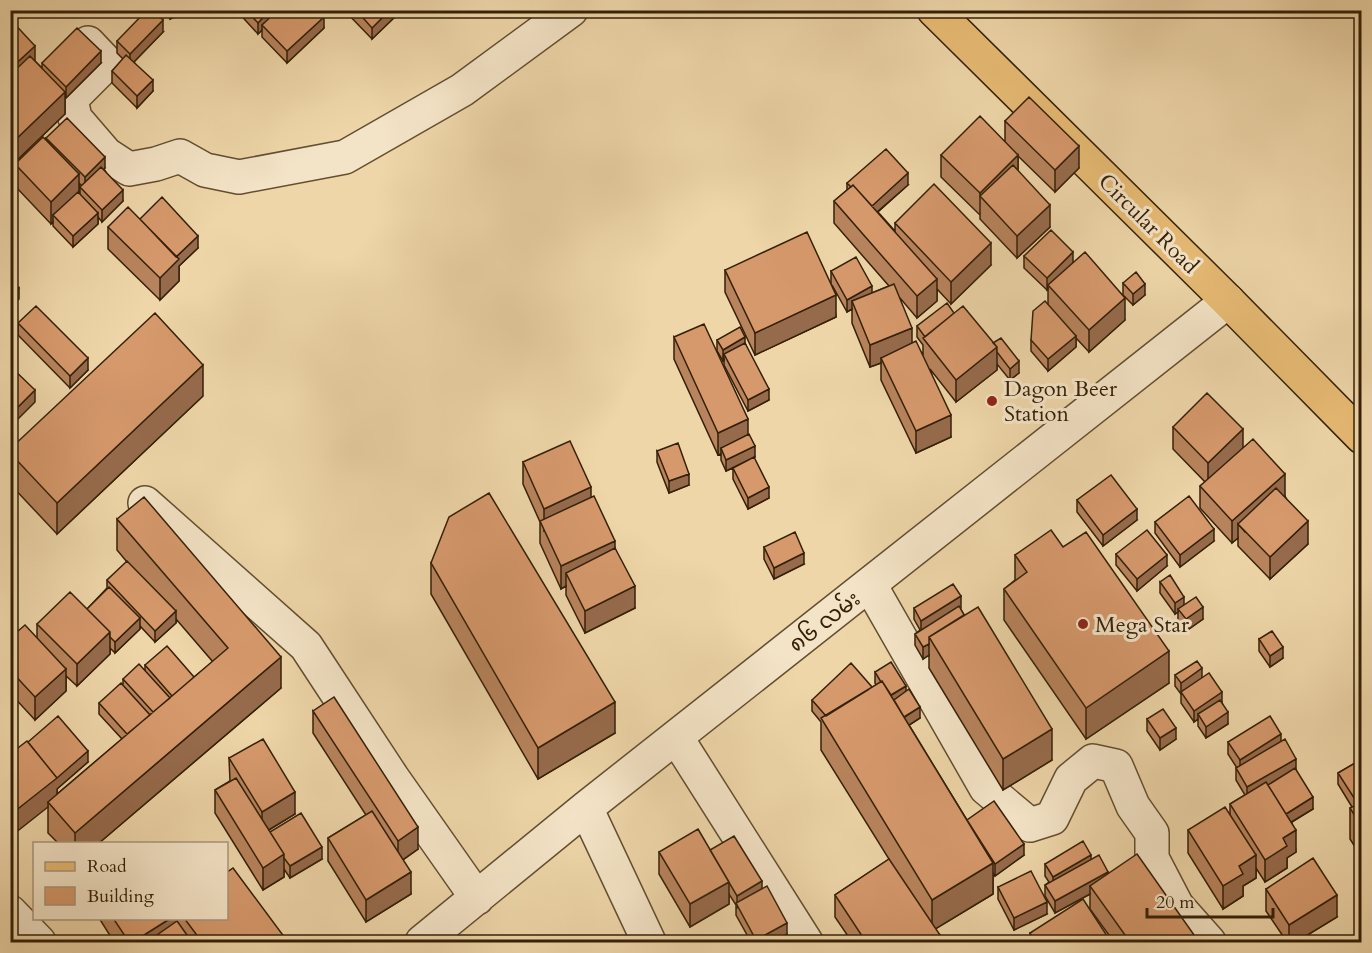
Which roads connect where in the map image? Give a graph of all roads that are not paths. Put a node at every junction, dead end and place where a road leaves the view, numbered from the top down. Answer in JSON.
{"nodes":[{"id":1,"x":571,"y":10,"type":"edge"},
{"id":2,"x":934,"y":10,"type":"edge"},
{"id":3,"x":88,"y":43,"type":"edge"},
{"id":4,"x":1228,"y":301,"type":"junction"},
{"id":5,"x":1362,"y":437,"type":"edge"},
{"id":6,"x":145,"y":502,"type":"edge"},
{"id":7,"x":870,"y":585,"type":"junction"},
{"id":8,"x":676,"y":737,"type":"junction"},
{"id":9,"x":586,"y":808,"type":"junction"},
{"id":10,"x":477,"y":898,"type":"junction"},
{"id":11,"x":10,"y":912,"type":"edge"},
{"id":12,"x":39,"y":942,"type":"edge"},
{"id":13,"x":422,"y":942,"type":"edge"},
{"id":14,"x":649,"y":942,"type":"edge"},
{"id":15,"x":806,"y":942,"type":"edge"},
{"id":16,"x":1209,"y":942,"type":"edge"}],
"edges":[{"from":1,"to":3,"type":"street"},
{"from":2,"to":4,"type":"main road","name":"Circular Road"},
{"from":4,"to":5,"type":"main road","name":"Circular Road"},
{"from":4,"to":7,"type":"street","name":"၈၆ လမ်း"},
{"from":6,"to":10,"type":"street"},
{"from":7,"to":8,"type":"street","name":"၈၆ လမ်း"},
{"from":7,"to":16,"type":"street"},
{"from":8,"to":9,"type":"street","name":"၈၆ လမ်း"},
{"from":8,"to":15,"type":"street"},
{"from":9,"to":10,"type":"street","name":"၈၆ လမ်း"},
{"from":9,"to":14,"type":"street"},
{"from":10,"to":13,"type":"street","name":"၈၆ လမ်း"},
{"from":11,"to":12,"type":"street"}]}
